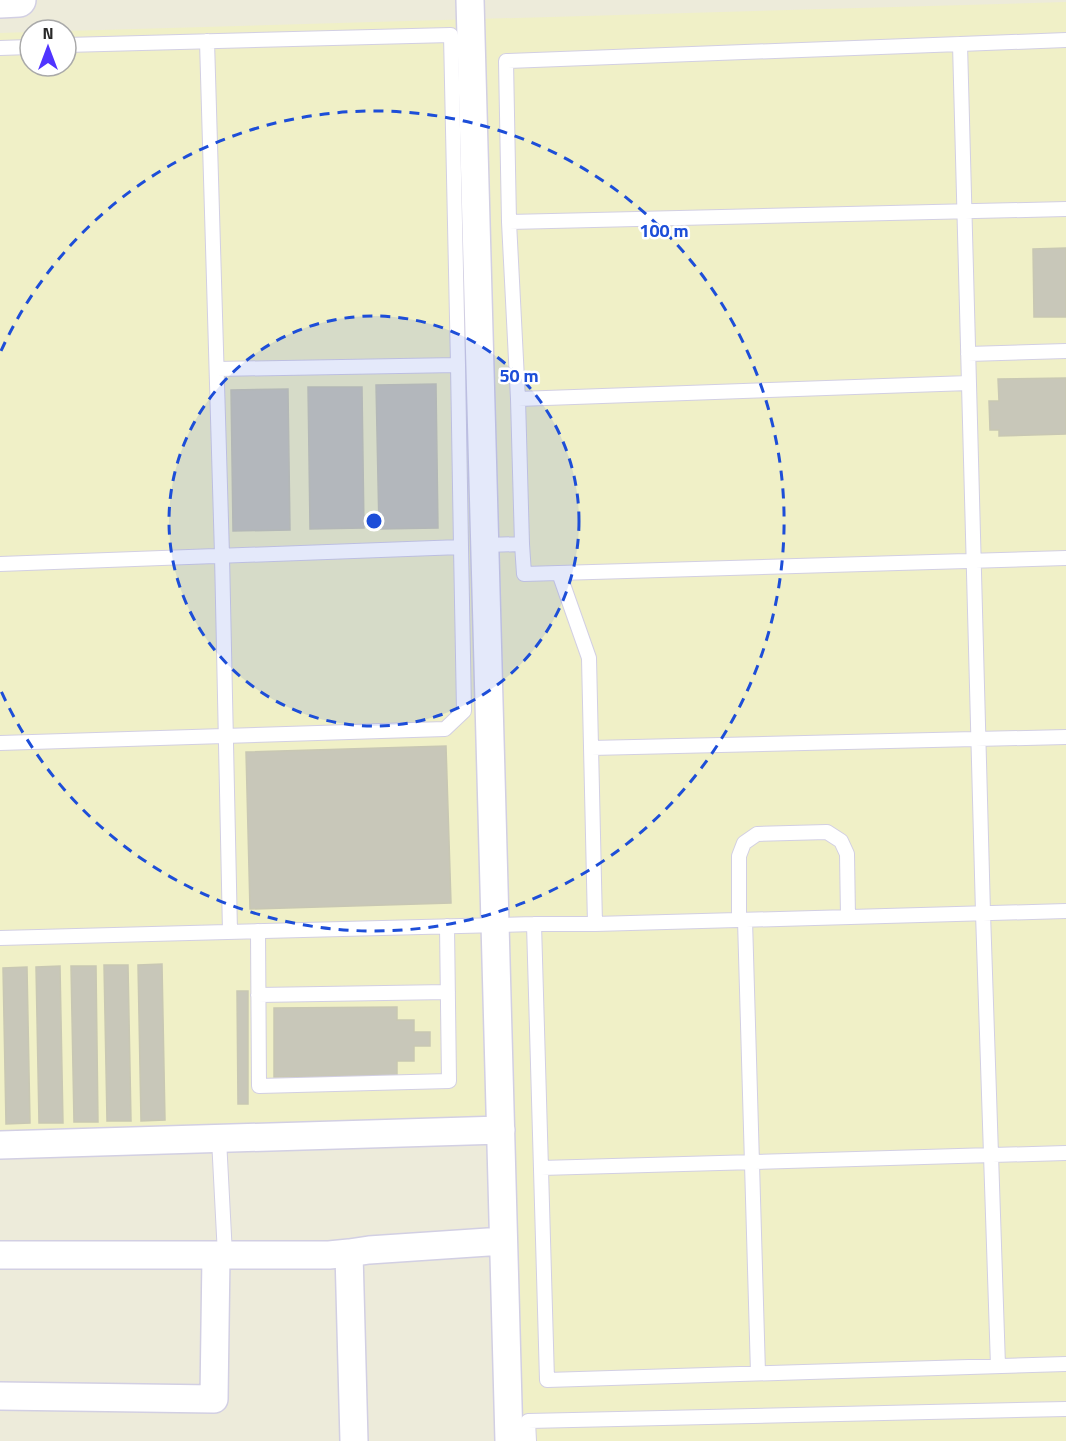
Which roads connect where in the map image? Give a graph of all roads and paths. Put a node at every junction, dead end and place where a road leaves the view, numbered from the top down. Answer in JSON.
{"nodes":[{"id":1,"x":19,"y":0,"type":"edge"},
{"id":2,"x":470,"y":0,"type":"edge"},
{"id":3,"x":0,"y":1,"type":"edge"},
{"id":4,"x":1066,"y":40,"type":"edge"},
{"id":5,"x":207,"y":41,"type":"junction"},
{"id":6,"x":960,"y":44,"type":"junction"},
{"id":7,"x":78,"y":45,"type":"edge"},
{"id":8,"x":18,"y":47,"type":"edge"},
{"id":9,"x":0,"y":48,"type":"edge"},
{"id":10,"x":1066,"y":209,"type":"edge"},
{"id":11,"x":964,"y":211,"type":"junction"},
{"id":12,"x":509,"y":222,"type":"junction"},
{"id":13,"x":1066,"y":351,"type":"edge"},
{"id":14,"x":968,"y":354,"type":"junction"},
{"id":15,"x":458,"y":365,"type":"junction"},
{"id":16,"x":217,"y":369,"type":"junction"},
{"id":17,"x":969,"y":383,"type":"junction"},
{"id":18,"x":518,"y":399,"type":"junction"},
{"id":19,"x":522,"y":544,"type":"junction"},
{"id":20,"x":473,"y":546,"type":"junction"},
{"id":21,"x":222,"y":555,"type":"junction"},
{"id":22,"x":1066,"y":558,"type":"edge"},
{"id":23,"x":974,"y":561,"type":"junction"},
{"id":24,"x":0,"y":564,"type":"edge"},
{"id":25,"x":559,"y":573,"type":"junction"},
{"id":26,"x":226,"y":737,"type":"junction"},
{"id":27,"x":1066,"y":737,"type":"edge"},
{"id":28,"x":979,"y":739,"type":"junction"},
{"id":29,"x":0,"y":743,"type":"edge"},
{"id":30,"x":591,"y":748,"type":"junction"},
{"id":31,"x":1066,"y":910,"type":"edge"},
{"id":32,"x":983,"y":913,"type":"junction"},
{"id":33,"x":848,"y":917,"type":"junction"},
{"id":34,"x":742,"y":920,"type":"junction"},
{"id":35,"x":534,"y":924,"type":"junction"},
{"id":36,"x":595,"y":924,"type":"junction"},
{"id":37,"x":495,"y":925,"type":"junction"},
{"id":38,"x":447,"y":926,"type":"junction"},
{"id":39,"x":258,"y":931,"type":"junction"},
{"id":40,"x":230,"y":932,"type":"junction"},
{"id":41,"x":0,"y":938,"type":"edge"},
{"id":42,"x":448,"y":992,"type":"junction"},
{"id":43,"x":258,"y":995,"type":"junction"},
{"id":44,"x":501,"y":1130,"type":"junction"},
{"id":45,"x":219,"y":1139,"type":"junction"},
{"id":46,"x":0,"y":1146,"type":"edge"},
{"id":47,"x":1066,"y":1153,"type":"edge"},
{"id":48,"x":991,"y":1155,"type":"junction"},
{"id":49,"x":752,"y":1162,"type":"junction"},
{"id":50,"x":540,"y":1168,"type":"junction"},
{"id":51,"x":503,"y":1241,"type":"junction"},
{"id":52,"x":349,"y":1253,"type":"junction"},
{"id":53,"x":0,"y":1255,"type":"edge"},
{"id":54,"x":220,"y":1255,"type":"junction"},
{"id":55,"x":1066,"y":1364,"type":"edge"},
{"id":56,"x":998,"y":1366,"type":"junction"},
{"id":57,"x":758,"y":1373,"type":"junction"},
{"id":58,"x":0,"y":1395,"type":"edge"},
{"id":59,"x":1066,"y":1409,"type":"edge"},
{"id":60,"x":354,"y":1441,"type":"edge"},
{"id":61,"x":509,"y":1441,"type":"edge"},
{"id":62,"x":529,"y":1441,"type":"edge"}],
"edges":[{"from":1,"to":3,"type":"street"},
{"from":2,"to":20,"type":"street"},
{"from":4,"to":6,"type":"lane"},
{"from":5,"to":7,"type":"lane"},
{"from":5,"to":15,"type":"lane"},
{"from":5,"to":16,"type":"lane"},
{"from":6,"to":11,"type":"lane"},
{"from":6,"to":12,"type":"lane"},
{"from":8,"to":9,"type":"lane"},
{"from":10,"to":11,"type":"lane"},
{"from":11,"to":12,"type":"lane"},
{"from":11,"to":14,"type":"lane"},
{"from":12,"to":18,"type":"lane"},
{"from":13,"to":14,"type":"lane"},
{"from":14,"to":17,"type":"lane"},
{"from":15,"to":16,"type":"lane"},
{"from":15,"to":20,"type":"lane"},
{"from":16,"to":21,"type":"lane"},
{"from":17,"to":18,"type":"lane"},
{"from":17,"to":23,"type":"lane"},
{"from":18,"to":19,"type":"lane"},
{"from":19,"to":20,"type":"lane"},
{"from":19,"to":25,"type":"lane"},
{"from":20,"to":21,"type":"lane"},
{"from":20,"to":26,"type":"lane"},
{"from":20,"to":37,"type":"street"},
{"from":21,"to":24,"type":"lane"},
{"from":21,"to":26,"type":"lane"},
{"from":22,"to":23,"type":"lane"},
{"from":23,"to":25,"type":"lane"},
{"from":23,"to":28,"type":"lane"},
{"from":25,"to":30,"type":"lane"},
{"from":26,"to":29,"type":"lane"},
{"from":26,"to":40,"type":"lane"},
{"from":27,"to":28,"type":"lane"},
{"from":28,"to":30,"type":"lane"},
{"from":28,"to":32,"type":"lane"},
{"from":30,"to":36,"type":"lane"},
{"from":31,"to":32,"type":"lane"},
{"from":32,"to":33,"type":"lane"},
{"from":32,"to":48,"type":"lane"},
{"from":33,"to":34,"type":"lane"},
{"from":33,"to":34,"type":"lane"},
{"from":34,"to":36,"type":"lane"},
{"from":34,"to":49,"type":"lane"},
{"from":35,"to":36,"type":"lane"},
{"from":35,"to":37,"type":"lane"},
{"from":35,"to":50,"type":"lane"},
{"from":37,"to":38,"type":"lane"},
{"from":37,"to":44,"type":"street"},
{"from":38,"to":39,"type":"lane"},
{"from":38,"to":42,"type":"lane"},
{"from":39,"to":40,"type":"lane"},
{"from":39,"to":43,"type":"lane"},
{"from":40,"to":41,"type":"lane"},
{"from":42,"to":43,"type":"lane"},
{"from":42,"to":43,"type":"lane"},
{"from":44,"to":45,"type":"street"},
{"from":44,"to":51,"type":"street"},
{"from":45,"to":46,"type":"street"},
{"from":45,"to":54,"type":"lane"},
{"from":47,"to":48,"type":"lane"},
{"from":48,"to":49,"type":"lane"},
{"from":48,"to":56,"type":"lane"},
{"from":49,"to":50,"type":"lane"},
{"from":49,"to":57,"type":"lane"},
{"from":50,"to":57,"type":"lane"},
{"from":51,"to":52,"type":"street"},
{"from":51,"to":61,"type":"street"},
{"from":52,"to":54,"type":"street"},
{"from":52,"to":60,"type":"street"},
{"from":53,"to":54,"type":"street"},
{"from":54,"to":58,"type":"street"},
{"from":55,"to":56,"type":"lane"},
{"from":56,"to":57,"type":"lane"},
{"from":59,"to":62,"type":"lane"}]}
